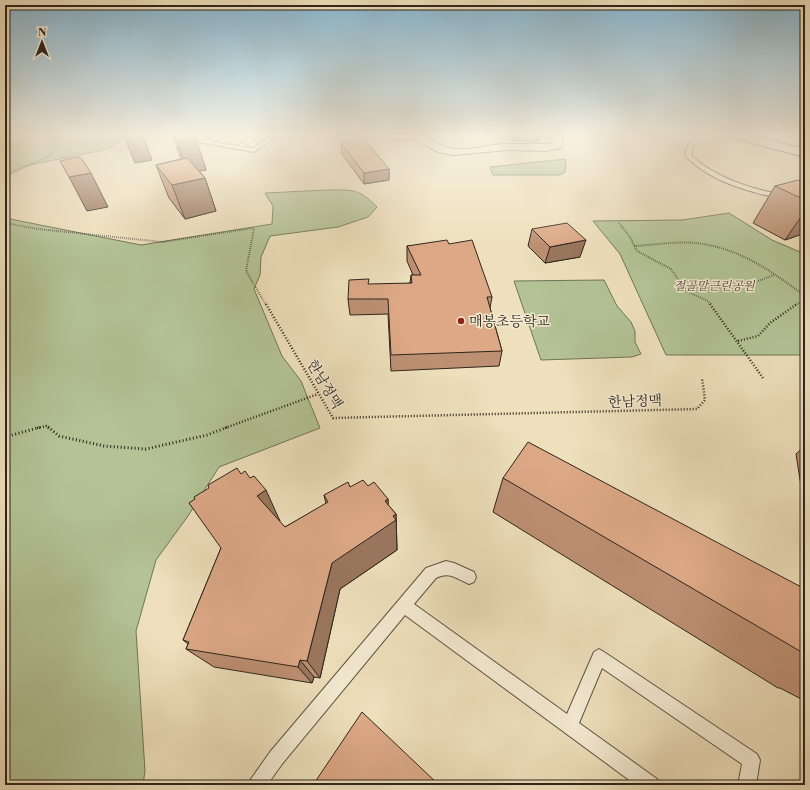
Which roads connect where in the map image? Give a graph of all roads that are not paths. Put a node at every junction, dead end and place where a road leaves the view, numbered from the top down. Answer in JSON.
{"nodes":[{"id":1,"x":708,"y":171,"type":"edge"},
{"id":2,"x":805,"y":202,"type":"edge"},
{"id":3,"x":469,"y":577,"type":"dead end"},
{"id":4,"x":405,"y":606,"type":"junction"},
{"id":5,"x":570,"y":725,"type":"junction"},
{"id":6,"x":257,"y":785,"type":"edge"},
{"id":7,"x":651,"y":785,"type":"edge"},
{"id":8,"x":748,"y":785,"type":"edge"}],
"edges":[{"from":1,"to":2,"type":"lane"},
{"from":3,"to":4,"type":"lane"},
{"from":4,"to":5,"type":"lane"},
{"from":4,"to":6,"type":"lane"},
{"from":5,"to":7,"type":"lane"},
{"from":5,"to":8,"type":"lane"}]}
